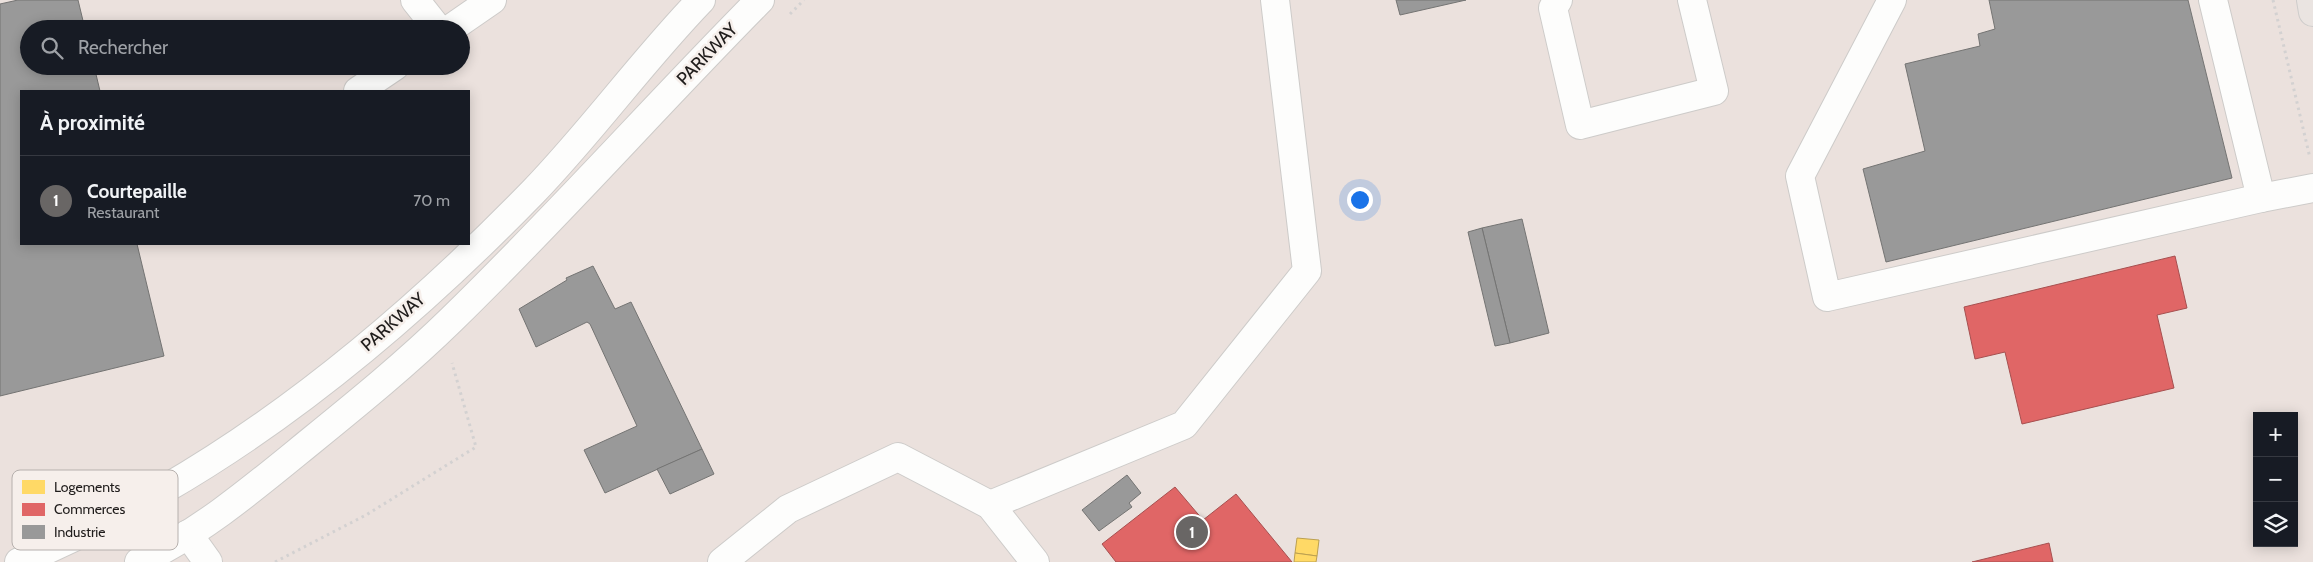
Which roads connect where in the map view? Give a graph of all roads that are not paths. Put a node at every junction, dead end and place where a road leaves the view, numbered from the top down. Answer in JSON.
{"nodes":[{"id":1,"x":415,"y":0,"type":"edge"},
{"id":2,"x":492,"y":0,"type":"edge"},
{"id":3,"x":701,"y":0,"type":"edge"},
{"id":4,"x":760,"y":0,"type":"edge"},
{"id":5,"x":1275,"y":0,"type":"edge"},
{"id":6,"x":1558,"y":0,"type":"edge"},
{"id":7,"x":1692,"y":0,"type":"edge"},
{"id":8,"x":1892,"y":0,"type":"edge"},
{"id":9,"x":2213,"y":0,"type":"edge"},
{"id":10,"x":2311,"y":0,"type":"edge"},
{"id":11,"x":2313,"y":12,"type":"edge"},
{"id":12,"x":431,"y":20,"type":"edge"},
{"id":13,"x":463,"y":20,"type":"edge"},
{"id":14,"x":382,"y":75,"type":"edge"},
{"id":15,"x":359,"y":90,"type":"edge"},
{"id":16,"x":2312,"y":177,"type":"edge"},
{"id":17,"x":2261,"y":198,"type":"junction"},
{"id":18,"x":178,"y":482,"type":"edge"},
{"id":19,"x":990,"y":505,"type":"junction"},
{"id":20,"x":188,"y":534,"type":"junction"},
{"id":21,"x":178,"y":540,"type":"edge"},
{"id":22,"x":46,"y":550,"type":"edge"},
{"id":23,"x":160,"y":550,"type":"edge"},
{"id":24,"x":19,"y":562,"type":"edge"},
{"id":25,"x":139,"y":562,"type":"edge"},
{"id":26,"x":208,"y":562,"type":"edge"},
{"id":27,"x":722,"y":562,"type":"edge"},
{"id":28,"x":1035,"y":562,"type":"edge"}],
"edges":[{"from":1,"to":12,"type":"street"},
{"from":2,"to":13,"type":"street"},
{"from":3,"to":18,"type":"street","name":"PARKWAY"},
{"from":4,"to":20,"type":"street","name":"PARKWAY"},
{"from":5,"to":19,"type":"street"},
{"from":6,"to":7,"type":"street"},
{"from":8,"to":17,"type":"street"},
{"from":9,"to":17,"type":"street"},
{"from":10,"to":11,"type":"main road"},
{"from":14,"to":15,"type":"street"},
{"from":16,"to":17,"type":"street"},
{"from":19,"to":27,"type":"street"},
{"from":19,"to":28,"type":"street"},
{"from":20,"to":21,"type":"street","name":"PARKWAY"},
{"from":20,"to":26,"type":"street"},
{"from":22,"to":24,"type":"street","name":"PARKWAY"},
{"from":23,"to":25,"type":"street","name":"PARKWAY"}]}
